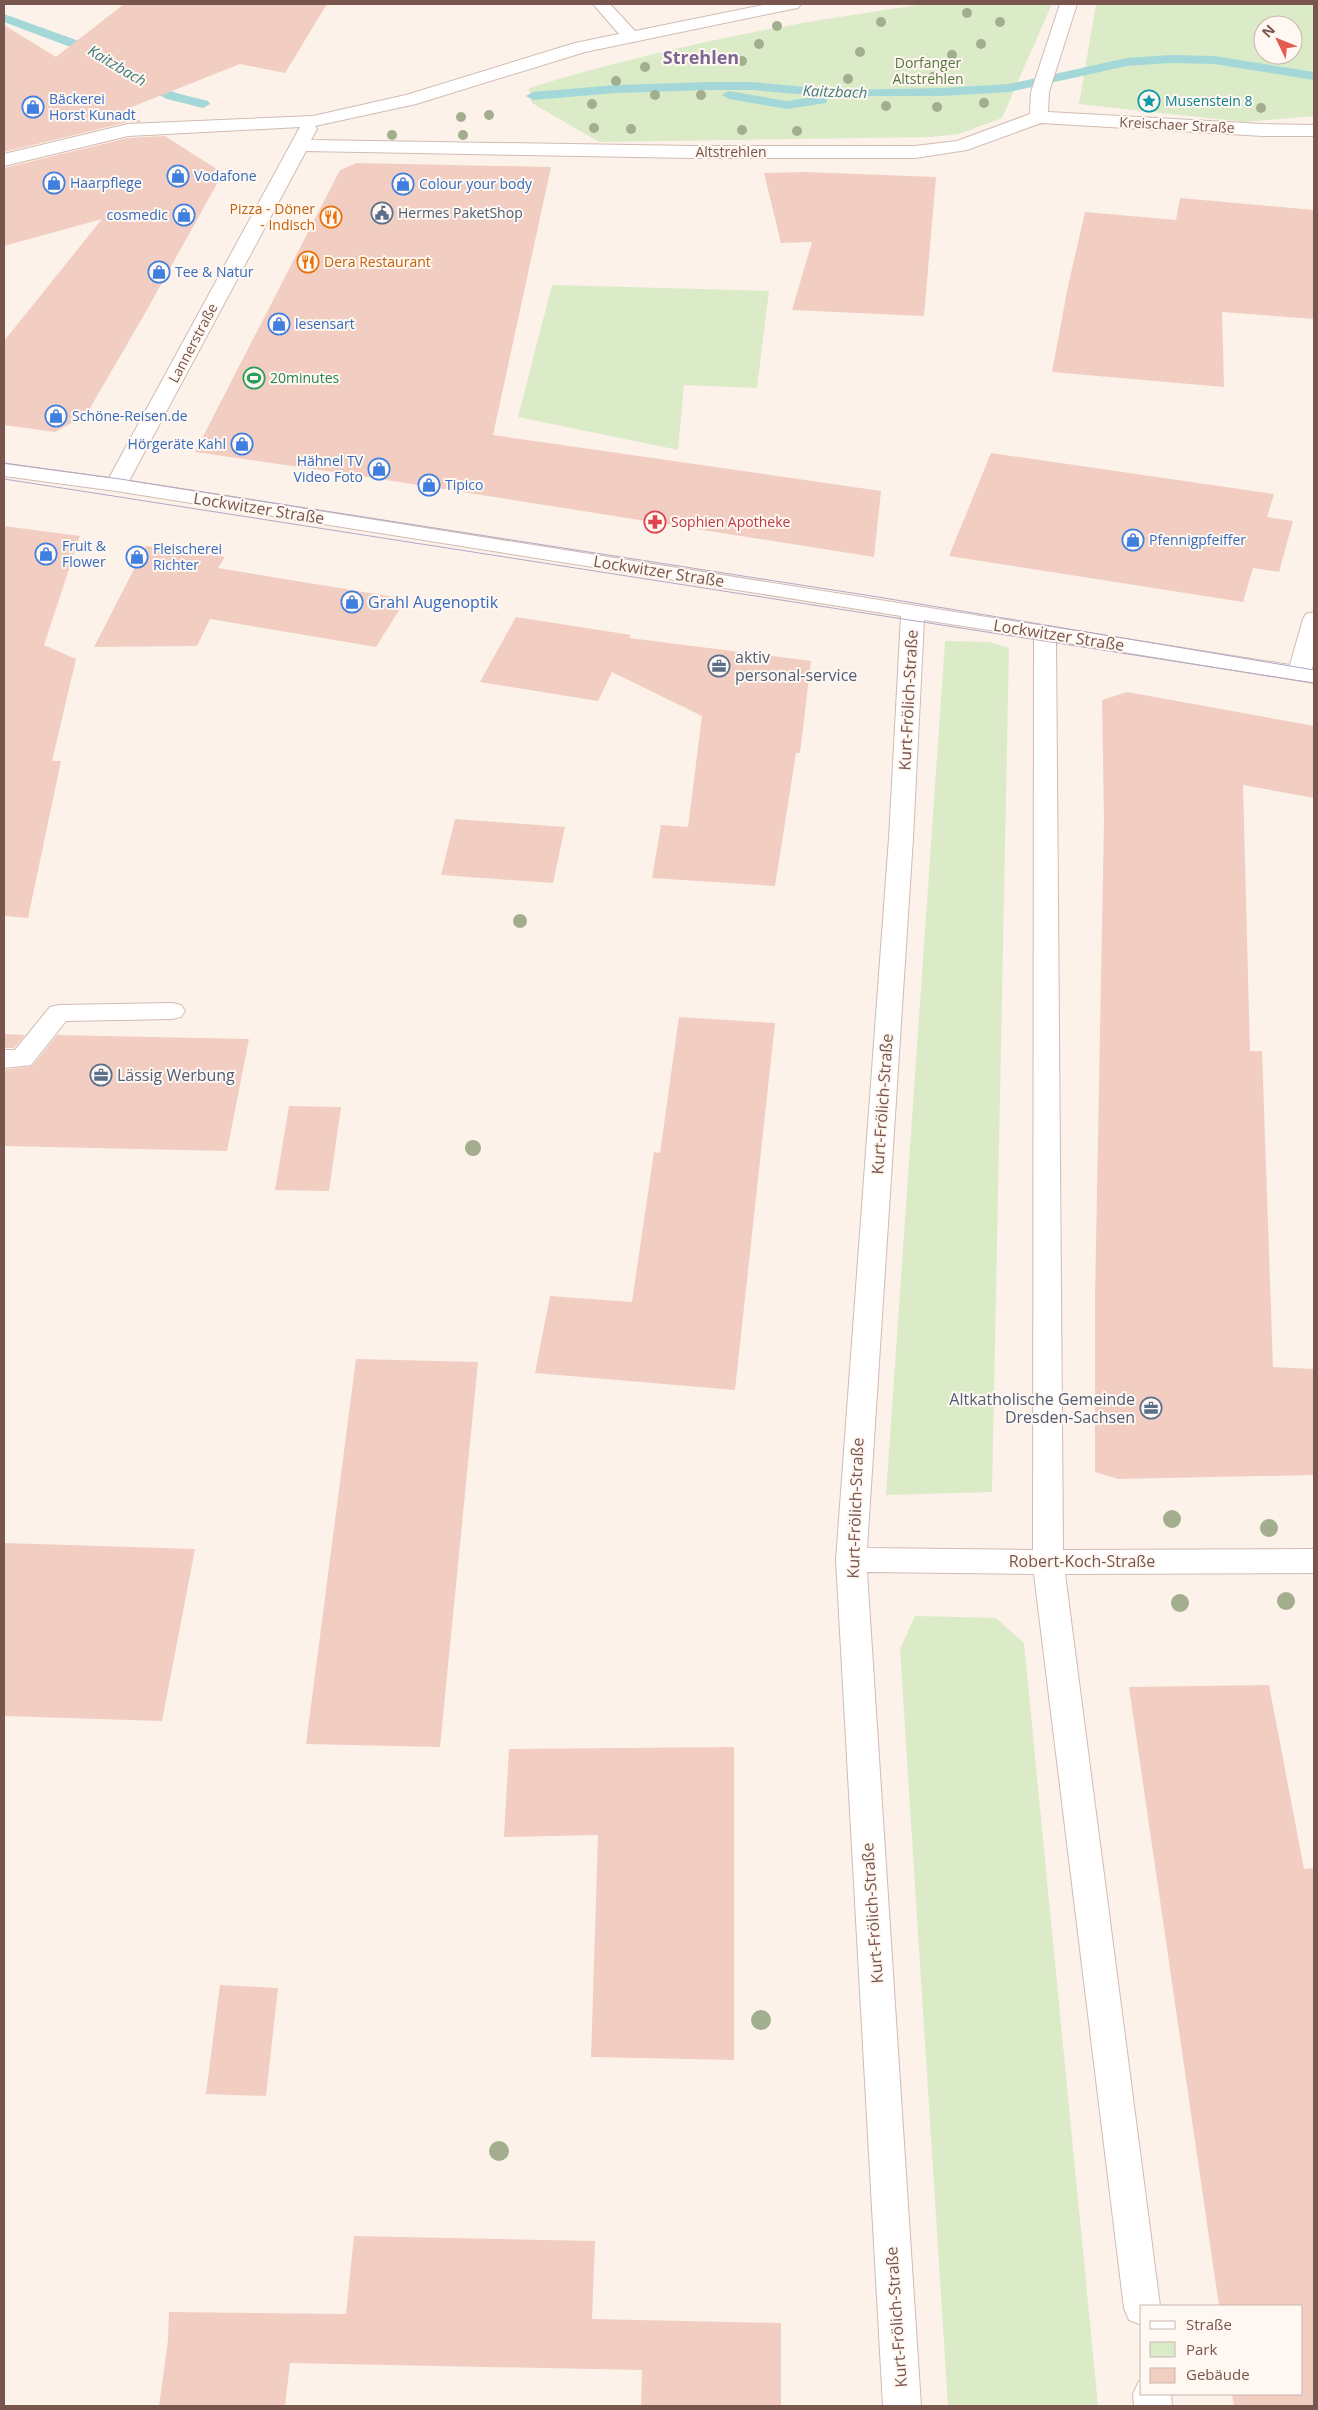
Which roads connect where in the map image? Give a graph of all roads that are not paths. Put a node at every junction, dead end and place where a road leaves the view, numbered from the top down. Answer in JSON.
{"nodes":[{"id":1,"x":601,"y":4,"type":"edge"},
{"id":2,"x":792,"y":4,"type":"edge"},
{"id":3,"x":1068,"y":4,"type":"edge"},
{"id":4,"x":630,"y":36,"type":"junction"},
{"id":5,"x":1039,"y":117,"type":"junction"},
{"id":6,"x":312,"y":121,"type":"junction"},
{"id":7,"x":1314,"y":130,"type":"edge"},
{"id":8,"x":299,"y":145,"type":"junction"},
{"id":9,"x":4,"y":160,"type":"edge"},
{"id":10,"x":4,"y":470,"type":"edge"},
{"id":11,"x":116,"y":485,"type":"junction"},
{"id":12,"x":913,"y":611,"type":"junction"},
{"id":13,"x":1314,"y":619,"type":"edge"},
{"id":14,"x":1045,"y":633,"type":"junction"},
{"id":15,"x":1307,"y":675,"type":"edge"},
{"id":16,"x":172,"y":1011,"type":"dead end"},
{"id":17,"x":4,"y":1059,"type":"edge"},
{"id":18,"x":850,"y":1560,"type":"junction"},
{"id":19,"x":1314,"y":1561,"type":"edge"},
{"id":20,"x":1048,"y":1562,"type":"junction"},
{"id":21,"x":1142,"y":2305,"type":"edge"},
{"id":22,"x":902,"y":2406,"type":"edge"}],
"edges":[{"from":1,"to":4,"type":"street"},
{"from":2,"to":4,"type":"street"},
{"from":3,"to":5,"type":"street"},
{"from":4,"to":6,"type":"street"},
{"from":5,"to":7,"type":"street","name":"Kreischaer Straße"},
{"from":5,"to":8,"type":"street","name":"Altstrehlen"},
{"from":6,"to":8,"type":"street","name":"Lannerstraße"},
{"from":6,"to":9,"type":"street"},
{"from":8,"to":11,"type":"street","name":"Lannerstraße"},
{"from":10,"to":11,"type":"street","name":"Lockwitzer Straße"},
{"from":11,"to":12,"type":"street","name":"Lockwitzer Straße"},
{"from":12,"to":14,"type":"street","name":"Lockwitzer Straße"},
{"from":12,"to":18,"type":"street","name":"Kurt-Frölich-Straße"},
{"from":13,"to":15,"type":"street"},
{"from":14,"to":15,"type":"street","name":"Lockwitzer Straße"},
{"from":14,"to":20,"type":"street"},
{"from":16,"to":17,"type":"street"},
{"from":18,"to":20,"type":"street","name":"Robert-Koch-Straße"},
{"from":18,"to":22,"type":"street","name":"Kurt-Frölich-Straße"},
{"from":19,"to":20,"type":"street","name":"Robert-Koch-Straße"},
{"from":20,"to":21,"type":"street"}]}
